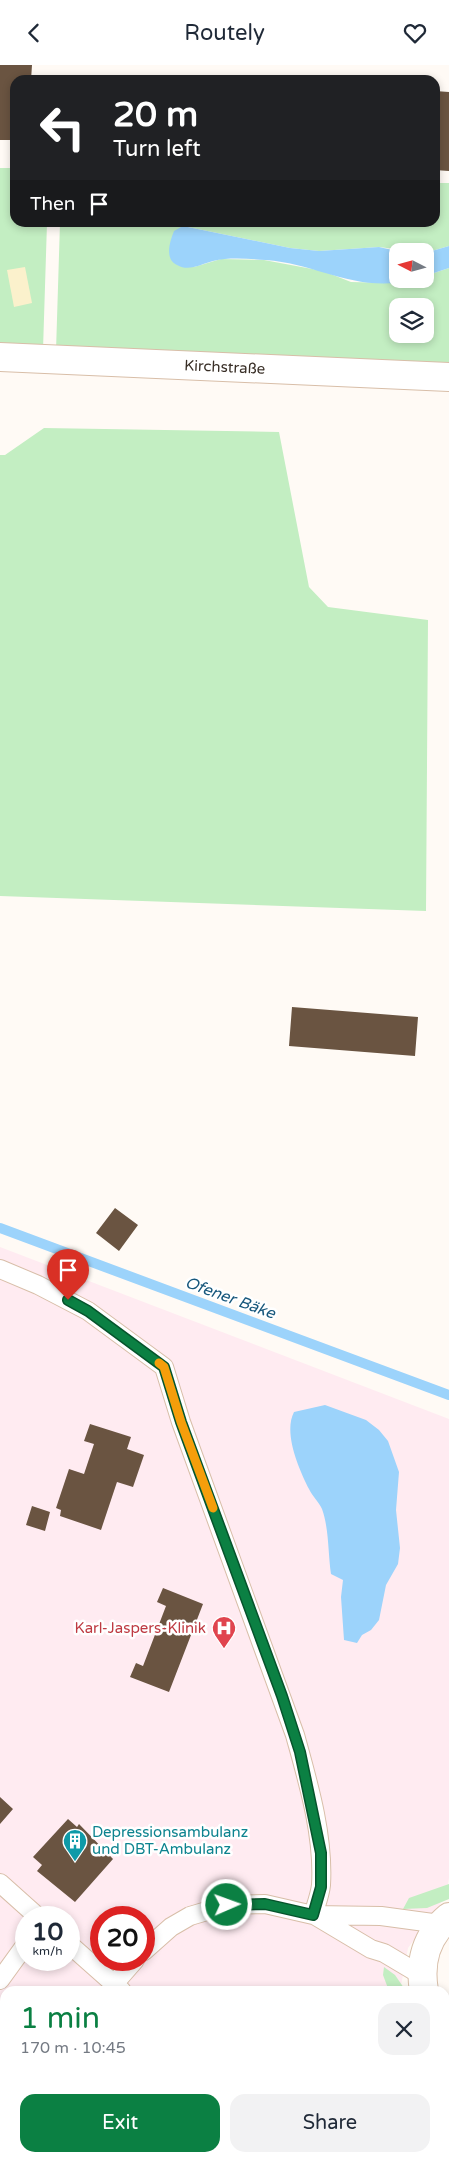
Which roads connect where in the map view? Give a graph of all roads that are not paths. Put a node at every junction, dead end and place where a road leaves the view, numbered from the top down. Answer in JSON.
{"nodes":[{"id":1,"x":0,"y":357,"type":"edge"},
{"id":2,"x":449,"y":377,"type":"edge"},
{"id":3,"x":0,"y":1269,"type":"edge"},
{"id":4,"x":0,"y":1883,"type":"edge"},
{"id":5,"x":26,"y":1906,"type":"edge"},
{"id":6,"x":313,"y":1915,"type":"junction"},
{"id":7,"x":444,"y":1921,"type":"edge"},
{"id":8,"x":155,"y":1941,"type":"edge"},
{"id":9,"x":80,"y":1954,"type":"edge"},
{"id":10,"x":15,"y":1959,"type":"edge"},
{"id":11,"x":128,"y":1971,"type":"edge"},
{"id":12,"x":0,"y":1980,"type":"edge"},
{"id":13,"x":423,"y":1983,"type":"edge"},
{"id":14,"x":116,"y":1986,"type":"edge"},
{"id":15,"x":119,"y":1986,"type":"edge"}],
"edges":[{"from":1,"to":2,"type":"street","name":"Kirchstraße"},
{"from":3,"to":6,"type":"lane"},
{"from":4,"to":5,"type":"lane"},
{"from":6,"to":7,"type":"lane"},
{"from":6,"to":8,"type":"lane"},
{"from":6,"to":13,"type":"lane"},
{"from":7,"to":13,"type":"street"},
{"from":9,"to":14,"type":"lane"},
{"from":10,"to":12,"type":"lane"},
{"from":11,"to":15,"type":"lane"}]}
